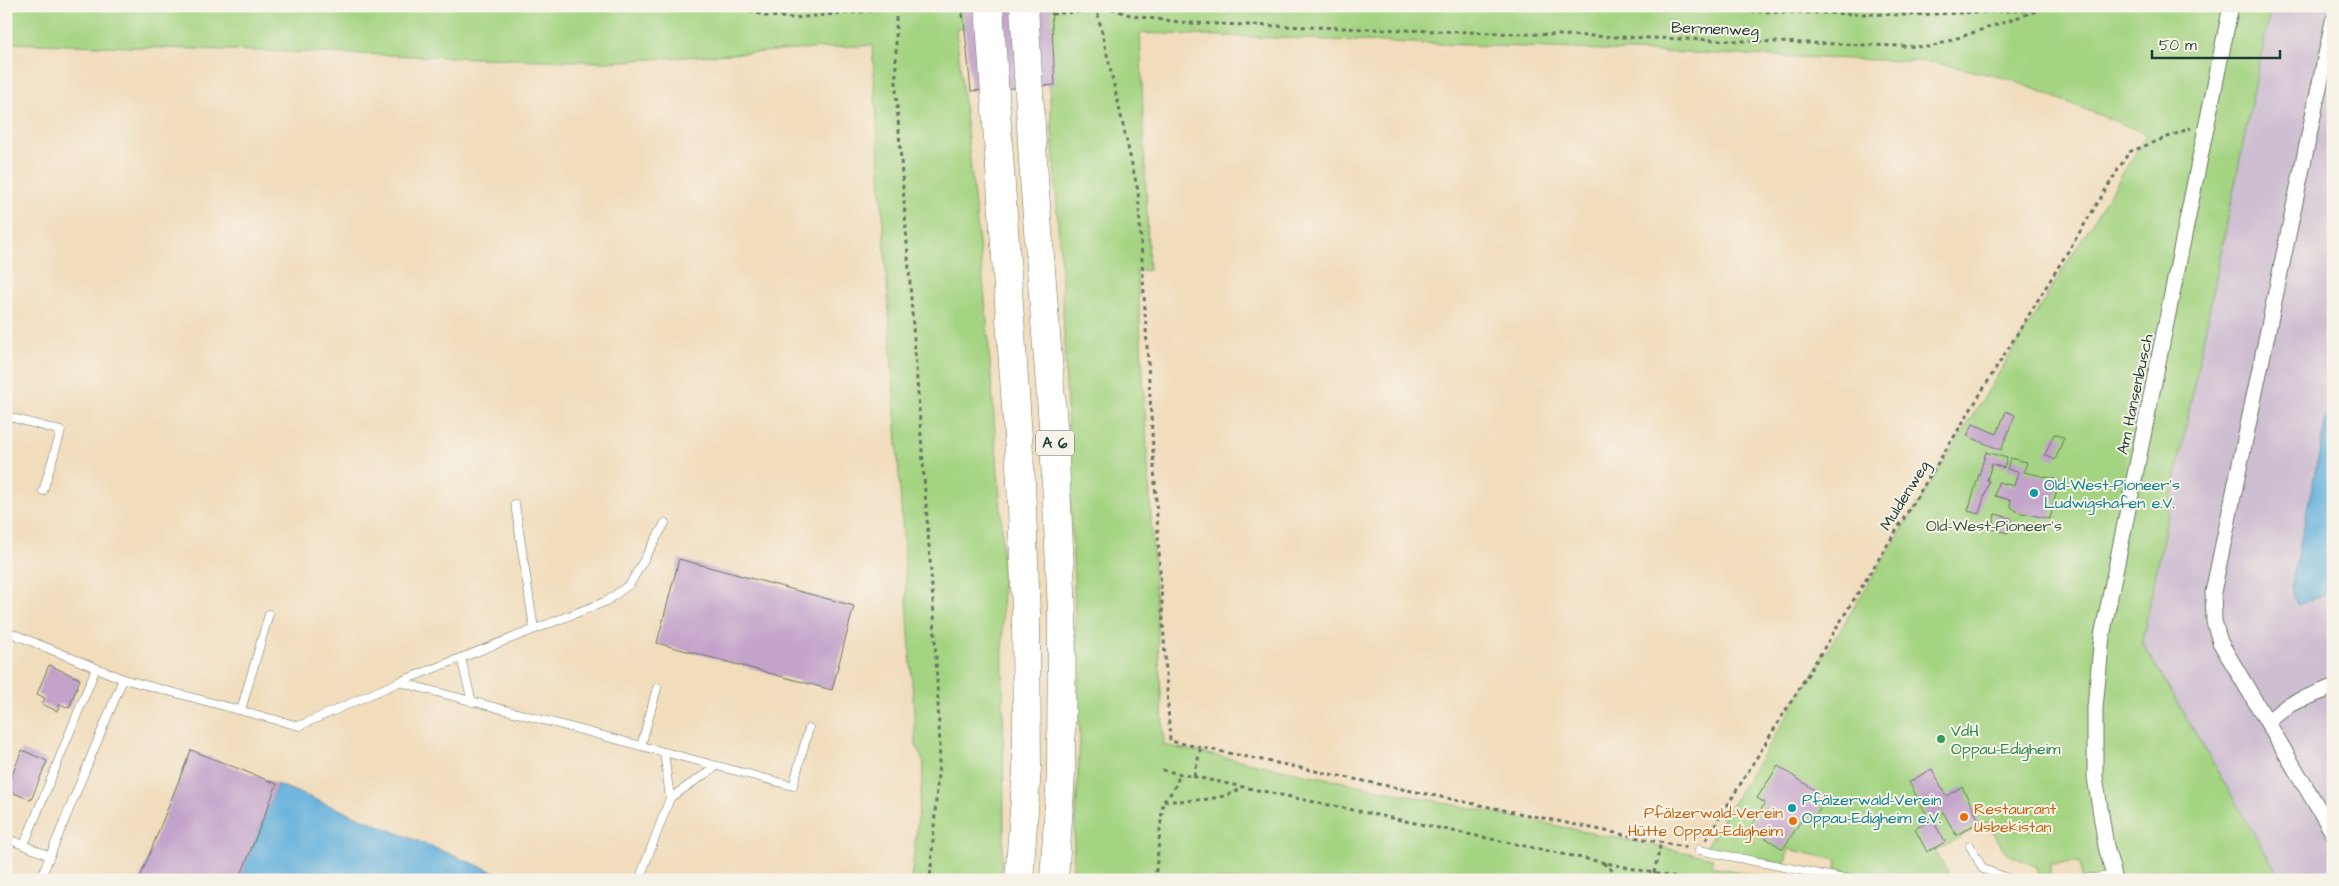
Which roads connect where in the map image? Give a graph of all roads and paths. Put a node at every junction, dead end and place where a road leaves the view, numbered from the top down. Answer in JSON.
{"nodes":[{"id":1,"x":662,"y":6,"type":"edge"},
{"id":2,"x":750,"y":6,"type":"edge"},
{"id":3,"x":924,"y":6,"type":"edge"},
{"id":4,"x":961,"y":6,"type":"edge"},
{"id":5,"x":1024,"y":6,"type":"edge"},
{"id":6,"x":1095,"y":6,"type":"edge"},
{"id":7,"x":1104,"y":6,"type":"edge"},
{"id":8,"x":1510,"y":6,"type":"edge"},
{"id":9,"x":2051,"y":6,"type":"edge"},
{"id":10,"x":2231,"y":6,"type":"edge"},
{"id":11,"x":745,"y":8,"type":"junction"},
{"id":12,"x":989,"y":8,"type":"edge"},
{"id":13,"x":896,"y":9,"type":"junction"},
{"id":14,"x":2040,"y":10,"type":"junction"},
{"id":15,"x":1052,"y":14,"type":"dead end"},
{"id":16,"x":2333,"y":21,"type":"edge"},
{"id":17,"x":964,"y":22,"type":"dead end"},
{"id":18,"x":2206,"y":131,"type":"junction"},
{"id":19,"x":6,"y":416,"type":"edge"},
{"id":20,"x":43,"y":491,"type":"dead end"},
{"id":21,"x":515,"y":504,"type":"dead end"},
{"id":22,"x":665,"y":522,"type":"dead end"},
{"id":23,"x":269,"y":614,"type":"dead end"},
{"id":24,"x":534,"y":630,"type":"junction"},
{"id":25,"x":6,"y":631,"type":"edge"},
{"id":26,"x":461,"y":658,"type":"junction"},
{"id":27,"x":96,"y":668,"type":"junction"},
{"id":28,"x":123,"y":680,"type":"junction"},
{"id":29,"x":399,"y":682,"type":"junction"},
{"id":30,"x":2333,"y":687,"type":"edge"},
{"id":31,"x":657,"y":688,"type":"dead end"},
{"id":32,"x":472,"y":702,"type":"junction"},
{"id":33,"x":241,"y":710,"type":"junction"},
{"id":34,"x":2267,"y":722,"type":"junction"},
{"id":35,"x":809,"y":728,"type":"dead end"},
{"id":36,"x":641,"y":746,"type":"junction"},
{"id":37,"x":1201,"y":747,"type":"junction"},
{"id":38,"x":664,"y":752,"type":"junction"},
{"id":39,"x":717,"y":766,"type":"junction"},
{"id":40,"x":1162,"y":770,"type":"dead end"},
{"id":41,"x":1180,"y":774,"type":"junction"},
{"id":42,"x":1194,"y":776,"type":"junction"},
{"id":43,"x":1242,"y":787,"type":"junction"},
{"id":44,"x":670,"y":798,"type":"junction"},
{"id":45,"x":1163,"y":801,"type":"junction"},
{"id":46,"x":2333,"y":833,"type":"edge"},
{"id":47,"x":6,"y":838,"type":"edge"},
{"id":48,"x":1661,"y":842,"type":"junction"},
{"id":49,"x":24,"y":845,"type":"junction"},
{"id":50,"x":1970,"y":846,"type":"dead end"},
{"id":51,"x":1699,"y":850,"type":"junction"},
{"id":52,"x":50,"y":856,"type":"junction"},
{"id":53,"x":1600,"y":862,"type":"junction"},
{"id":54,"x":1654,"y":873,"type":"junction"},
{"id":55,"x":2114,"y":878,"type":"edge"},
{"id":56,"x":40,"y":880,"type":"edge"},
{"id":57,"x":639,"y":880,"type":"edge"},
{"id":58,"x":930,"y":880,"type":"edge"},
{"id":59,"x":1019,"y":880,"type":"edge"},
{"id":60,"x":1054,"y":880,"type":"edge"},
{"id":61,"x":1155,"y":880,"type":"edge"},
{"id":62,"x":1624,"y":880,"type":"edge"},
{"id":63,"x":1687,"y":880,"type":"edge"},
{"id":64,"x":1849,"y":880,"type":"edge"},
{"id":65,"x":2013,"y":880,"type":"edge"},
{"id":66,"x":2069,"y":880,"type":"edge"}],
"edges":[{"from":1,"to":11,"type":"path"},
{"from":2,"to":11,"type":"path"},
{"from":3,"to":13,"type":"path"},
{"from":4,"to":17,"type":"path"},
{"from":5,"to":60,"type":"highway","number":"A 6"},
{"from":6,"to":15,"type":"path"},
{"from":6,"to":37,"type":"path"},
{"from":7,"to":14,"type":"path","name":"Bermenweg"},
{"from":8,"to":14,"type":"path"},
{"from":9,"to":14,"type":"path","name":"Bermenweg"},
{"from":10,"to":18,"type":"street","name":"Am Hansenbusch"},
{"from":11,"to":13,"type":"path"},
{"from":12,"to":59,"type":"highway","number":"A 6"},
{"from":13,"to":58,"type":"path"},
{"from":16,"to":34,"type":"street"},
{"from":18,"to":51,"type":"path","name":"Muldenweg"},
{"from":18,"to":55,"type":"street","name":"Am Hansenbusch"},
{"from":19,"to":20,"type":"lane"},
{"from":21,"to":24,"type":"lane"},
{"from":22,"to":24,"type":"lane"},
{"from":23,"to":33,"type":"lane"},
{"from":24,"to":26,"type":"lane"},
{"from":25,"to":27,"type":"lane"},
{"from":26,"to":29,"type":"lane"},
{"from":26,"to":32,"type":"lane"},
{"from":27,"to":28,"type":"lane"},
{"from":27,"to":49,"type":"lane"},
{"from":28,"to":33,"type":"lane"},
{"from":28,"to":52,"type":"lane"},
{"from":29,"to":32,"type":"lane"},
{"from":29,"to":33,"type":"lane"},
{"from":30,"to":34,"type":"street"},
{"from":31,"to":36,"type":"lane"},
{"from":32,"to":36,"type":"lane"},
{"from":34,"to":46,"type":"street"},
{"from":35,"to":39,"type":"lane"},
{"from":36,"to":38,"type":"lane"},
{"from":37,"to":42,"type":"path"},
{"from":37,"to":48,"type":"path"},
{"from":38,"to":39,"type":"lane"},
{"from":38,"to":44,"type":"lane"},
{"from":39,"to":44,"type":"lane"},
{"from":40,"to":41,"type":"path"},
{"from":41,"to":42,"type":"path"},
{"from":41,"to":45,"type":"path"},
{"from":42,"to":43,"type":"path"},
{"from":43,"to":45,"type":"path"},
{"from":43,"to":53,"type":"path"},
{"from":44,"to":57,"type":"lane"},
{"from":45,"to":61,"type":"path"},
{"from":47,"to":49,"type":"lane"},
{"from":48,"to":51,"type":"path"},
{"from":48,"to":54,"type":"path"},
{"from":49,"to":52,"type":"lane"},
{"from":50,"to":65,"type":"lane"},
{"from":51,"to":64,"type":"lane"},
{"from":52,"to":56,"type":"lane"},
{"from":53,"to":54,"type":"path"},
{"from":53,"to":62,"type":"path"},
{"from":54,"to":63,"type":"path"},
{"from":55,"to":66,"type":"lane"}]}
